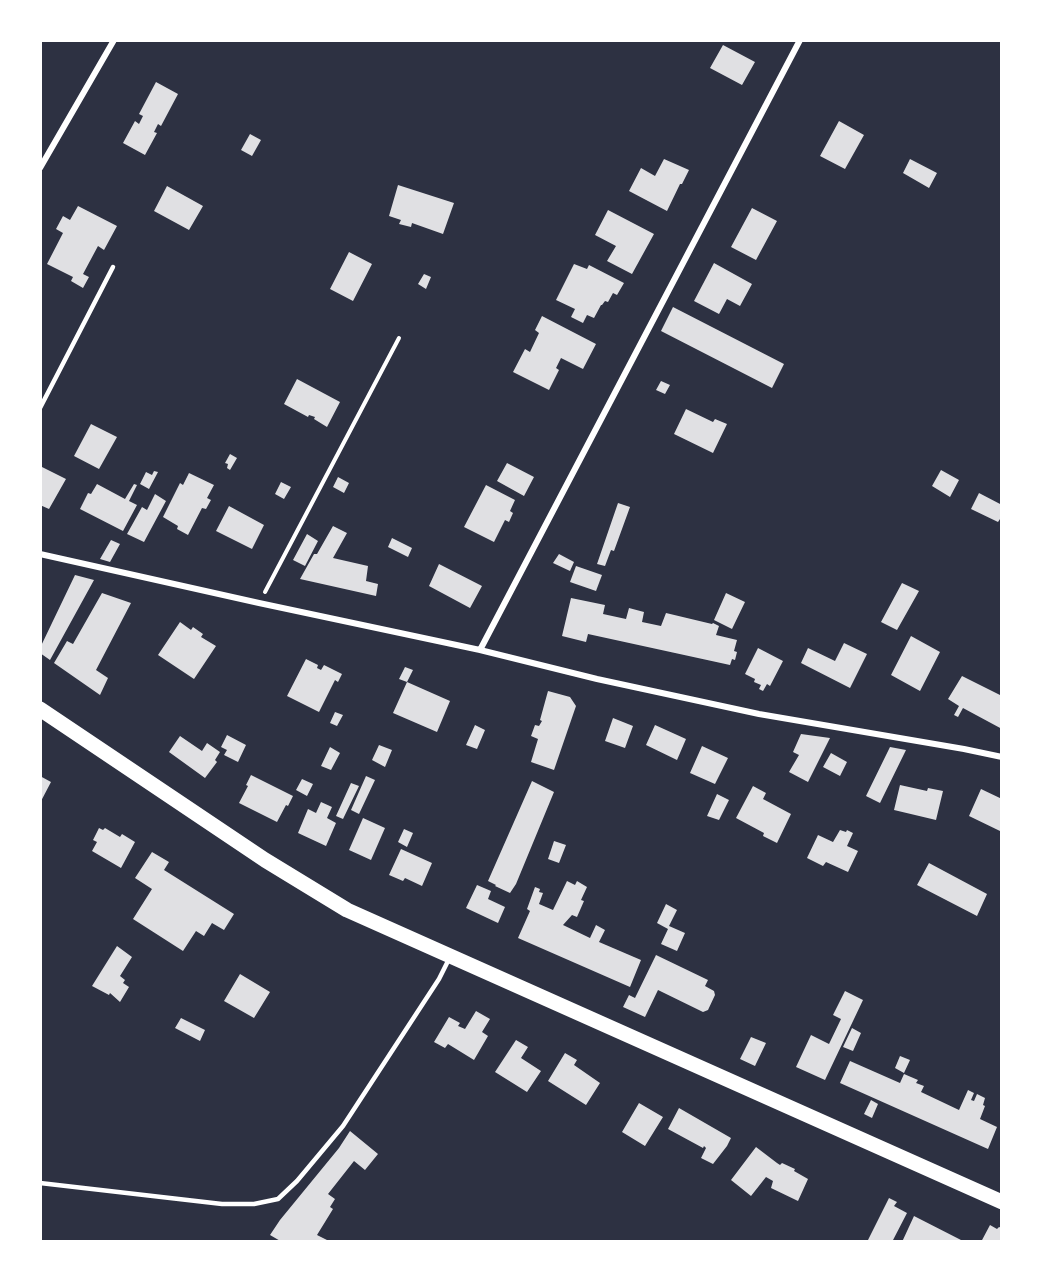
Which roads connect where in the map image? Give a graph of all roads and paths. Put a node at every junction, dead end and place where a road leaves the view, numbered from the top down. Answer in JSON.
{"nodes":[{"id":1,"x":114,"y":40,"type":"edge"},
{"id":2,"x":800,"y":40,"type":"edge"},
{"id":3,"x":40,"y":168,"type":"edge"},
{"id":4,"x":113,"y":267,"type":"dead end"},
{"id":5,"x":399,"y":338,"type":"dead end"},
{"id":6,"x":40,"y":408,"type":"edge"},
{"id":7,"x":40,"y":554,"type":"edge"},
{"id":8,"x":259,"y":603,"type":"junction"},
{"id":9,"x":480,"y":650,"type":"junction"},
{"id":10,"x":40,"y":709,"type":"edge"},
{"id":11,"x":1002,"y":758,"type":"edge"},
{"id":12,"x":451,"y":957,"type":"junction"},
{"id":13,"x":40,"y":1183,"type":"edge"},
{"id":14,"x":1002,"y":1202,"type":"edge"}],
"edges":[{"from":1,"to":3,"type":"street"},
{"from":2,"to":9,"type":"street"},
{"from":4,"to":6,"type":"lane"},
{"from":5,"to":8,"type":"path"},
{"from":7,"to":8,"type":"street"},
{"from":8,"to":9,"type":"street"},
{"from":9,"to":11,"type":"street"},
{"from":10,"to":12,"type":"main road"},
{"from":12,"to":13,"type":"lane"},
{"from":12,"to":14,"type":"main road"}]}
